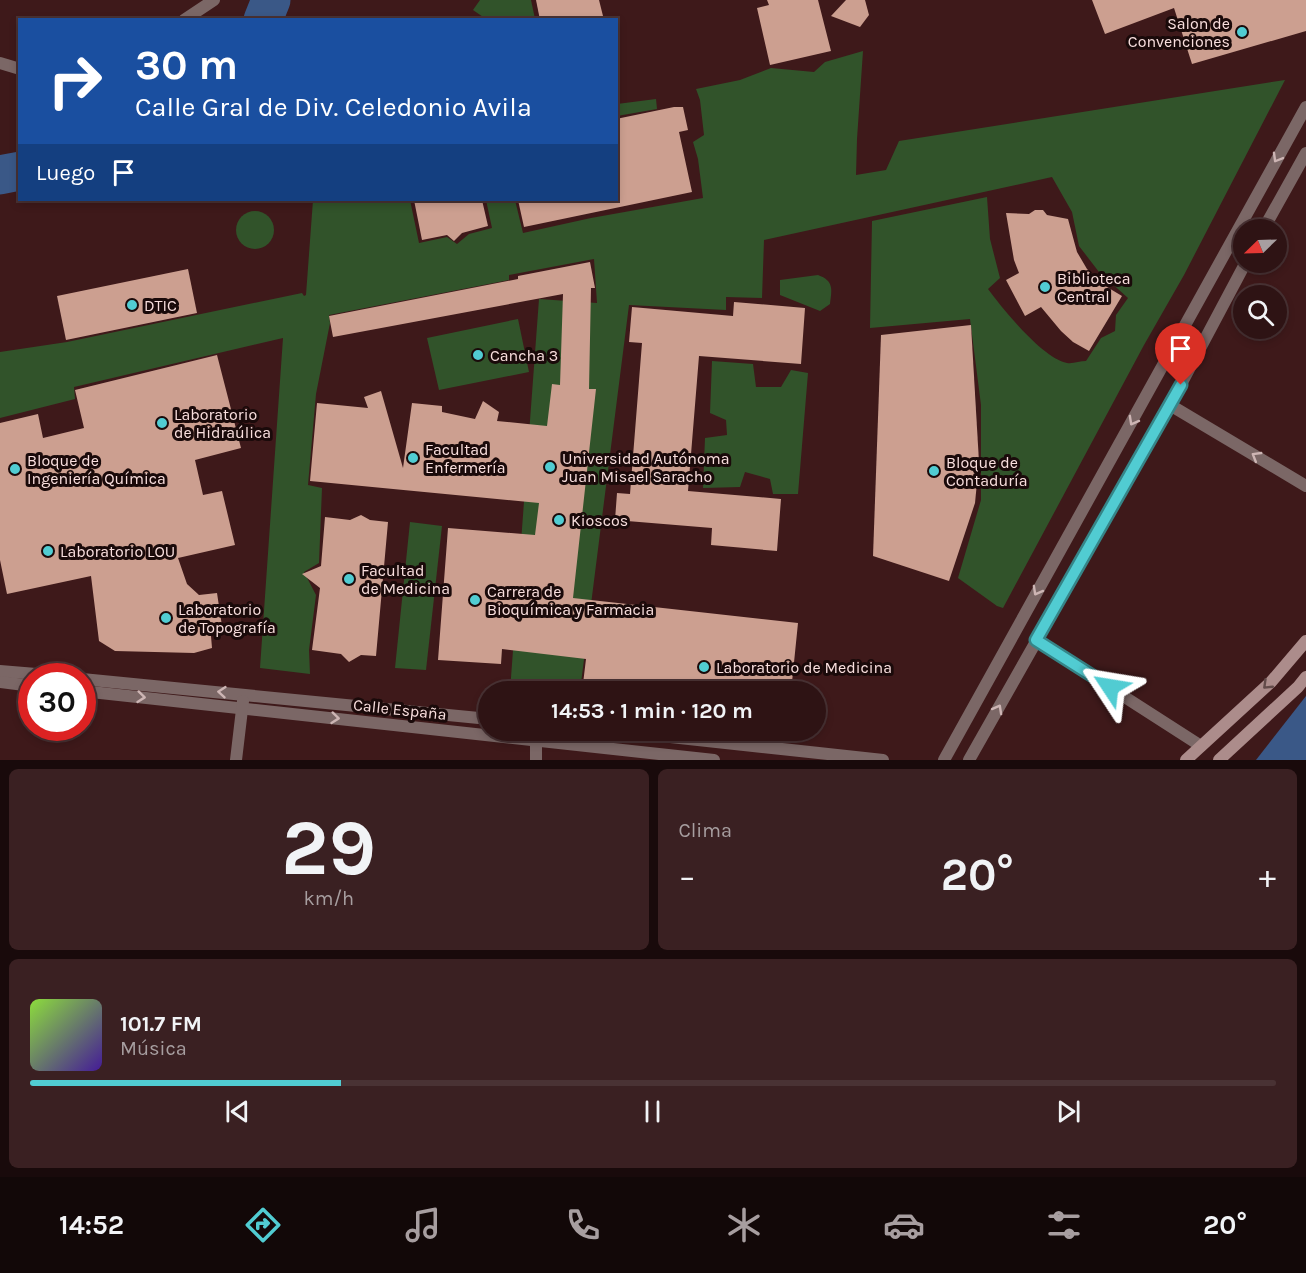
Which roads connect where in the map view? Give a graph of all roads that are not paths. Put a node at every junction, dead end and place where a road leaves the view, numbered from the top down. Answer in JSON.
{"nodes":[{"id":1,"x":214,"y":0,"type":"edge"},
{"id":2,"x":187,"y":18,"type":"edge"},
{"id":3,"x":0,"y":63,"type":"edge"},
{"id":4,"x":18,"y":68,"type":"edge"},
{"id":5,"x":1306,"y":107,"type":"edge"},
{"id":6,"x":1306,"y":153,"type":"edge"},
{"id":7,"x":1269,"y":219,"type":"edge"},
{"id":8,"x":1240,"y":273,"type":"edge"},
{"id":9,"x":1170,"y":405,"type":"junction"},
{"id":10,"x":1306,"y":486,"type":"edge"},
{"id":11,"x":1036,"y":640,"type":"junction"},
{"id":12,"x":1306,"y":641,"type":"edge"},
{"id":13,"x":0,"y":671,"type":"edge"},
{"id":14,"x":18,"y":672,"type":"edge"},
{"id":15,"x":1306,"y":677,"type":"edge"},
{"id":16,"x":96,"y":680,"type":"edge"},
{"id":17,"x":0,"y":682,"type":"edge"},
{"id":18,"x":18,"y":684,"type":"edge"},
{"id":19,"x":96,"y":692,"type":"edge"},
{"id":20,"x":245,"y":694,"type":"junction"},
{"id":21,"x":242,"y":708,"type":"junction"},
{"id":22,"x":478,"y":718,"type":"edge"},
{"id":23,"x":478,"y":734,"type":"edge"},
{"id":24,"x":536,"y":741,"type":"joint"},
{"id":25,"x":708,"y":741,"type":"edge"},
{"id":26,"x":1201,"y":746,"type":"junction"},
{"id":27,"x":236,"y":760,"type":"edge"},
{"id":28,"x":536,"y":760,"type":"edge"},
{"id":29,"x":714,"y":760,"type":"edge"},
{"id":30,"x":883,"y":760,"type":"edge"},
{"id":31,"x":944,"y":760,"type":"edge"},
{"id":32,"x":969,"y":760,"type":"edge"},
{"id":33,"x":1186,"y":760,"type":"edge"},
{"id":34,"x":1219,"y":760,"type":"edge"}],
"edges":[{"from":1,"to":2,"type":"street"},
{"from":3,"to":4,"type":"street"},
{"from":5,"to":31,"type":"street","one_way":true},
{"from":6,"to":7,"type":"street"},
{"from":8,"to":9,"type":"street"},
{"from":10,"to":9,"type":"street","one_way":true},
{"from":9,"to":11,"type":"street"},
{"from":11,"to":26,"type":"street"},
{"from":32,"to":11,"type":"street","one_way":true},
{"from":12,"to":26,"type":"street","one_way":true},
{"from":13,"to":14,"type":"street"},
{"from":15,"to":34,"type":"street"},
{"from":20,"to":16,"type":"street","name":"Calle España","one_way":true},
{"from":17,"to":18,"type":"street"},
{"from":19,"to":21,"type":"street","name":"Calle España","one_way":true},
{"from":20,"to":21,"type":"street"},
{"from":20,"to":22,"type":"street","name":"Calle España"},
{"from":21,"to":23,"type":"street","name":"Calle España","one_way":true},
{"from":21,"to":27,"type":"street"},
{"from":24,"to":28,"type":"street"},
{"from":24,"to":29,"type":"street","name":"Calle España"},
{"from":25,"to":30,"type":"street"},
{"from":26,"to":33,"type":"street"}]}
